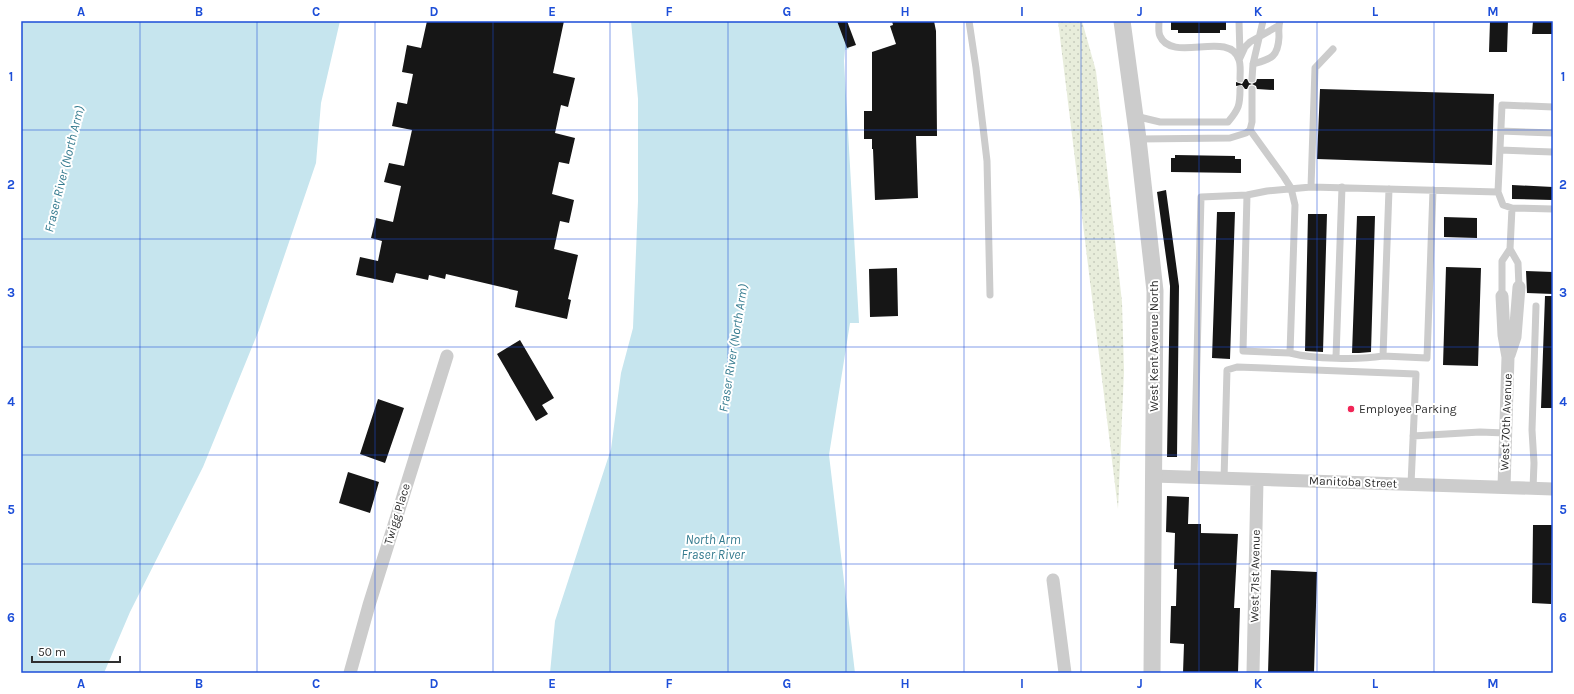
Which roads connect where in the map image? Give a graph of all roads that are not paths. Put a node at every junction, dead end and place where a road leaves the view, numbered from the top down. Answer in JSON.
{"nodes":[{"id":1,"x":969,"y":21,"type":"edge"},
{"id":2,"x":1122,"y":21,"type":"edge"},
{"id":3,"x":1159,"y":21,"type":"edge"},
{"id":4,"x":1239,"y":21,"type":"edge"},
{"id":5,"x":1263,"y":21,"type":"edge"},
{"id":6,"x":1279,"y":23,"type":"edge"},
{"id":7,"x":1259,"y":37,"type":"junction"},
{"id":8,"x":1334,"y":49,"type":"dead end"},
{"id":9,"x":1239,"y":60,"type":"junction"},
{"id":10,"x":1253,"y":64,"type":"junction"},
{"id":11,"x":1240,"y":79,"type":"dead end"},
{"id":12,"x":1252,"y":79,"type":"dead end"},
{"id":13,"x":1240,"y":89,"type":"dead end"},
{"id":14,"x":1252,"y":89,"type":"dead end"},
{"id":15,"x":1553,"y":107,"type":"edge"},
{"id":16,"x":1135,"y":116,"type":"junction"},
{"id":17,"x":1250,"y":130,"type":"junction"},
{"id":18,"x":1501,"y":131,"type":"junction"},
{"id":19,"x":1553,"y":133,"type":"edge"},
{"id":20,"x":1138,"y":139,"type":"junction"},
{"id":21,"x":1500,"y":150,"type":"junction"},
{"id":22,"x":1553,"y":152,"type":"edge"},
{"id":23,"x":1311,"y":187,"type":"junction"},
{"id":24,"x":1342,"y":187,"type":"junction"},
{"id":25,"x":1290,"y":188,"type":"junction"},
{"id":26,"x":1389,"y":189,"type":"junction"},
{"id":27,"x":1433,"y":190,"type":"junction"},
{"id":28,"x":1498,"y":192,"type":"junction"},
{"id":29,"x":1247,"y":195,"type":"junction"},
{"id":30,"x":1512,"y":208,"type":"junction"},
{"id":31,"x":1553,"y":209,"type":"edge"},
{"id":32,"x":1510,"y":249,"type":"junction"},
{"id":33,"x":1518,"y":287,"type":"joint"},
{"id":34,"x":990,"y":295,"type":"dead end"},
{"id":35,"x":1502,"y":296,"type":"joint"},
{"id":36,"x":1536,"y":306,"type":"dead end"},
{"id":37,"x":1290,"y":353,"type":"junction"},
{"id":38,"x":447,"y":356,"type":"dead end"},
{"id":39,"x":1383,"y":356,"type":"junction"},
{"id":40,"x":1508,"y":356,"type":"junction"},
{"id":41,"x":1336,"y":357,"type":"junction"},
{"id":42,"x":1506,"y":433,"type":"junction"},
{"id":43,"x":1412,"y":436,"type":"junction"},
{"id":44,"x":1153,"y":476,"type":"junction"},
{"id":45,"x":1194,"y":478,"type":"junction"},
{"id":46,"x":1224,"y":479,"type":"junction"},
{"id":47,"x":1257,"y":480,"type":"junction"},
{"id":48,"x":1411,"y":484,"type":"junction"},
{"id":49,"x":1504,"y":486,"type":"junction"},
{"id":50,"x":1533,"y":488,"type":"junction"},
{"id":51,"x":1553,"y":489,"type":"edge"},
{"id":52,"x":1053,"y":580,"type":"dead end"},
{"id":53,"x":350,"y":673,"type":"edge"},
{"id":54,"x":1065,"y":673,"type":"edge"},
{"id":55,"x":1152,"y":673,"type":"edge"},
{"id":56,"x":1253,"y":673,"type":"edge"}],
"edges":[{"from":1,"to":34,"type":"lane"},
{"from":2,"to":16,"type":"street","name":"West Kent Avenue North"},
{"from":3,"to":9,"type":"lane"},
{"from":4,"to":9,"type":"lane"},
{"from":5,"to":7,"type":"lane"},
{"from":6,"to":7,"type":"lane"},
{"from":6,"to":10,"type":"lane"},
{"from":7,"to":9,"type":"lane"},
{"from":7,"to":10,"type":"lane"},
{"from":8,"to":23,"type":"lane"},
{"from":9,"to":11,"type":"lane"},
{"from":10,"to":12,"type":"lane"},
{"from":13,"to":16,"type":"lane"},
{"from":14,"to":17,"type":"lane"},
{"from":15,"to":18,"type":"lane"},
{"from":16,"to":20,"type":"street","name":"West Kent Avenue North"},
{"from":17,"to":20,"type":"lane"},
{"from":17,"to":25,"type":"lane"},
{"from":18,"to":19,"type":"lane"},
{"from":18,"to":21,"type":"lane"},
{"from":20,"to":44,"type":"street","name":"West Kent Avenue North"},
{"from":21,"to":22,"type":"lane"},
{"from":21,"to":28,"type":"lane"},
{"from":23,"to":24,"type":"lane"},
{"from":23,"to":25,"type":"lane"},
{"from":24,"to":26,"type":"lane"},
{"from":24,"to":41,"type":"lane"},
{"from":25,"to":29,"type":"lane"},
{"from":25,"to":37,"type":"lane"},
{"from":26,"to":27,"type":"lane"},
{"from":26,"to":39,"type":"lane"},
{"from":27,"to":28,"type":"lane"},
{"from":27,"to":39,"type":"lane"},
{"from":28,"to":30,"type":"lane"},
{"from":29,"to":37,"type":"lane"},
{"from":29,"to":45,"type":"lane"},
{"from":30,"to":31,"type":"lane"},
{"from":30,"to":32,"type":"lane"},
{"from":32,"to":33,"type":"lane"},
{"from":32,"to":35,"type":"lane"},
{"from":33,"to":40,"type":"street","name":"West 70th Avenue"},
{"from":35,"to":40,"type":"street","name":"West 70th Avenue"},
{"from":36,"to":50,"type":"lane"},
{"from":37,"to":41,"type":"lane"},
{"from":38,"to":53,"type":"street","name":"Twigg Place"},
{"from":39,"to":41,"type":"lane"},
{"from":40,"to":42,"type":"street","name":"West 70th Avenue"},
{"from":42,"to":43,"type":"lane"},
{"from":42,"to":49,"type":"street","name":"West 70th Avenue"},
{"from":43,"to":46,"type":"lane"},
{"from":43,"to":48,"type":"lane"},
{"from":44,"to":45,"type":"street","name":"Manitoba Street"},
{"from":44,"to":55,"type":"street","name":"West Kent Avenue North"},
{"from":45,"to":46,"type":"street","name":"Manitoba Street"},
{"from":46,"to":47,"type":"street","name":"Manitoba Street"},
{"from":47,"to":48,"type":"street","name":"Manitoba Street"},
{"from":47,"to":56,"type":"street","name":"West 71st Avenue"},
{"from":48,"to":49,"type":"street","name":"Manitoba Street"},
{"from":49,"to":50,"type":"street","name":"Manitoba Street"},
{"from":50,"to":51,"type":"street","name":"Manitoba Street"},
{"from":52,"to":54,"type":"street"}]}
